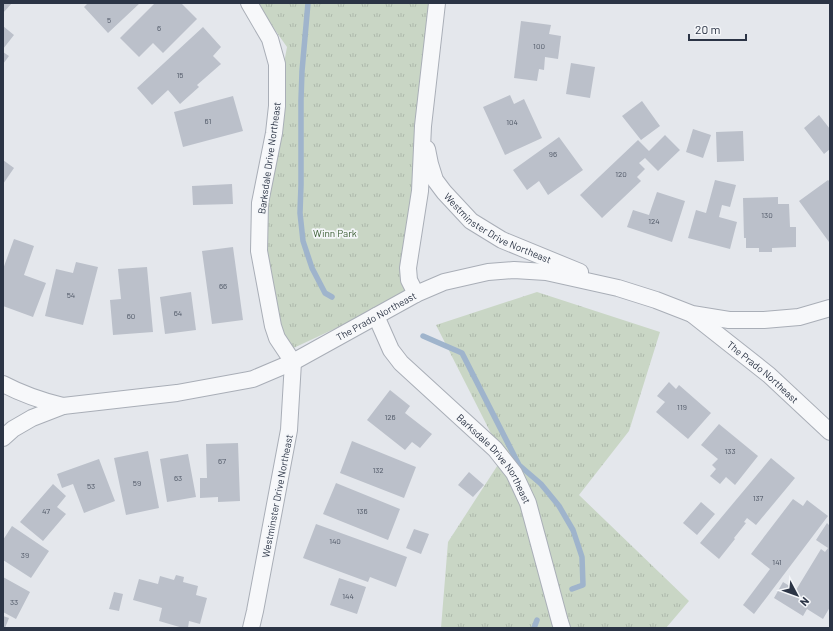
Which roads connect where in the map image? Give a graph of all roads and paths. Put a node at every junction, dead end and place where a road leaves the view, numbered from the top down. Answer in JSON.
{"nodes":[{"id":1,"x":249,"y":3,"type":"edge"},
{"id":2,"x":437,"y":3,"type":"edge"},
{"id":3,"x":423,"y":126,"type":"junction"},
{"id":4,"x":618,"y":288,"type":"junction"},
{"id":5,"x":416,"y":294,"type":"junction"},
{"id":6,"x":830,"y":308,"type":"edge"},
{"id":7,"x":692,"y":314,"type":"junction"},
{"id":8,"x":376,"y":316,"type":"junction"},
{"id":9,"x":293,"y":362,"type":"junction"},
{"id":10,"x":3,"y":384,"type":"edge"},
{"id":11,"x":63,"y":406,"type":"junction"},
{"id":12,"x":830,"y":432,"type":"edge"},
{"id":13,"x":3,"y":438,"type":"edge"},
{"id":14,"x":251,"y":628,"type":"edge"},
{"id":15,"x":562,"y":628,"type":"edge"}],
"edges":[{"from":1,"to":9,"type":"street","name":"Barksdale Drive Northeast"},
{"from":2,"to":3,"type":"street","name":"Westminster Drive Northeast"},
{"from":3,"to":4,"type":"street","name":"Westminster Drive Northeast"},
{"from":3,"to":5,"type":"street","name":"Westminster Drive Northeast"},
{"from":4,"to":5,"type":"street","name":"The Prado Northeast"},
{"from":4,"to":7,"type":"street","name":"The Prado Northeast"},
{"from":5,"to":8,"type":"street","name":"The Prado Northeast"},
{"from":6,"to":7,"type":"street","name":"The Prado Northeast"},
{"from":7,"to":12,"type":"street","name":"The Prado Northeast"},
{"from":8,"to":9,"type":"street","name":"The Prado Northeast"},
{"from":8,"to":15,"type":"street","name":"Barksdale Drive Northeast"},
{"from":9,"to":11,"type":"street","name":"The Prado Northeast"},
{"from":9,"to":14,"type":"street","name":"Westminster Drive Northeast"},
{"from":10,"to":11,"type":"street","name":"The Prado Northeast"},
{"from":11,"to":13,"type":"street","name":"The Prado Northeast"}]}
